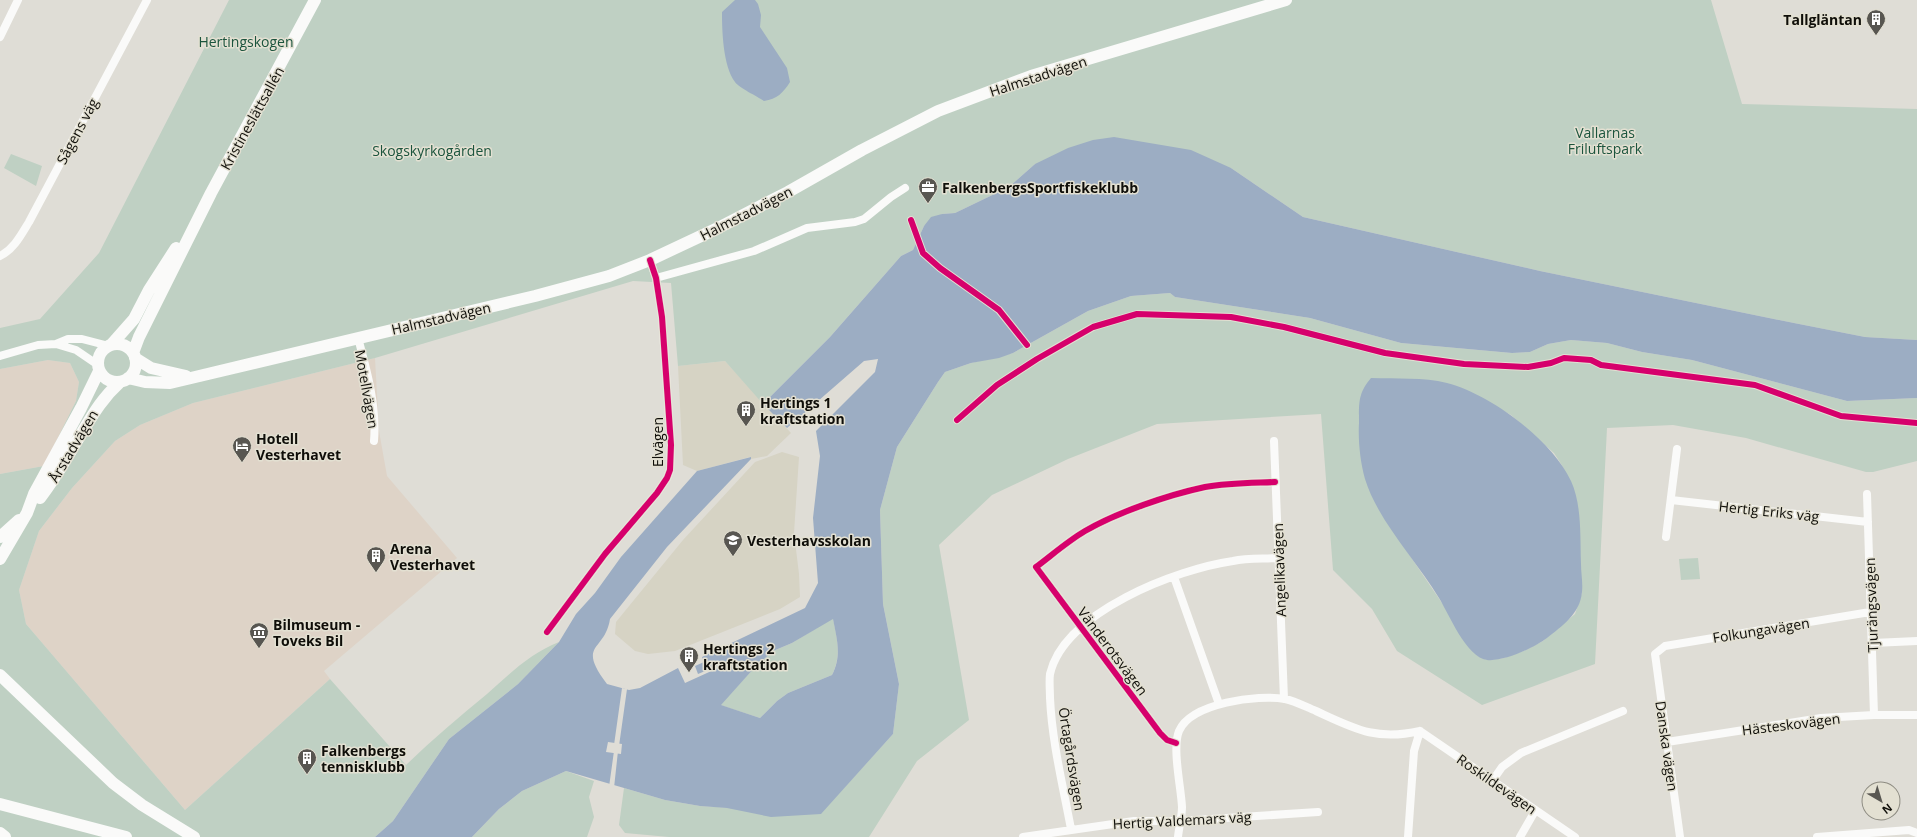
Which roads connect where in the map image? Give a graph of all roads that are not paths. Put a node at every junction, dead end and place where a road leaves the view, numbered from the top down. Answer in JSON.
{"nodes":[{"id":1,"x":18,"y":0,"type":"edge"},
{"id":2,"x":147,"y":0,"type":"edge"},
{"id":3,"x":315,"y":0,"type":"edge"},
{"id":4,"x":1286,"y":0,"type":"edge"},
{"id":5,"x":0,"y":37,"type":"edge"},
{"id":6,"x":905,"y":188,"type":"dead end"},
{"id":7,"x":211,"y":193,"type":"junction"},
{"id":8,"x":0,"y":256,"type":"edge"},
{"id":9,"x":650,"y":260,"type":"junction"},
{"id":10,"x":656,"y":278,"type":"junction"},
{"id":11,"x":358,"y":338,"type":"junction"},
{"id":12,"x":56,"y":344,"type":"junction"},
{"id":13,"x":110,"y":345,"type":"junction"},
{"id":14,"x":0,"y":356,"type":"edge"},
{"id":15,"x":134,"y":356,"type":"junction"},
{"id":16,"x":98,"y":368,"type":"junction"},
{"id":17,"x":189,"y":377,"type":"junction"},
{"id":18,"x":124,"y":380,"type":"junction"},
{"id":19,"x":374,"y":441,"type":"dead end"},
{"id":20,"x":1274,"y":441,"type":"dead end"},
{"id":21,"x":1677,"y":449,"type":"dead end"},
{"id":22,"x":1275,"y":482,"type":"junction"},
{"id":23,"x":1867,"y":494,"type":"dead end"},
{"id":24,"x":1671,"y":500,"type":"junction"},
{"id":25,"x":27,"y":513,"type":"junction"},
{"id":26,"x":1868,"y":522,"type":"junction"},
{"id":27,"x":0,"y":537,"type":"edge"},
{"id":28,"x":1666,"y":537,"type":"dead end"},
{"id":29,"x":1278,"y":558,"type":"junction"},
{"id":30,"x":0,"y":559,"type":"edge"},
{"id":31,"x":1174,"y":577,"type":"junction"},
{"id":32,"x":1870,"y":612,"type":"junction"},
{"id":33,"x":1080,"y":628,"type":"junction"},
{"id":34,"x":547,"y":632,"type":"dead end"},
{"id":35,"x":1917,"y":641,"type":"edge"},
{"id":36,"x":1873,"y":643,"type":"junction"},
{"id":37,"x":1655,"y":654,"type":"joint"},
{"id":38,"x":0,"y":675,"type":"edge"},
{"id":39,"x":1284,"y":699,"type":"junction"},
{"id":40,"x":1219,"y":704,"type":"junction"},
{"id":41,"x":1623,"y":711,"type":"dead end"},
{"id":42,"x":1874,"y":715,"type":"junction"},
{"id":43,"x":1917,"y":715,"type":"edge"},
{"id":44,"x":1420,"y":731,"type":"junction"},
{"id":45,"x":1667,"y":742,"type":"junction"},
{"id":46,"x":1176,"y":743,"type":"junction"},
{"id":47,"x":1493,"y":780,"type":"junction"},
{"id":48,"x":0,"y":804,"type":"edge"},
{"id":49,"x":1318,"y":812,"type":"dead end"},
{"id":50,"x":1535,"y":812,"type":"junction"},
{"id":51,"x":1180,"y":821,"type":"junction"},
{"id":52,"x":1071,"y":829,"type":"junction"},
{"id":53,"x":0,"y":833,"type":"edge"},
{"id":54,"x":1917,"y":833,"type":"edge"},
{"id":55,"x":5,"y":837,"type":"edge"},
{"id":56,"x":126,"y":837,"type":"edge"},
{"id":57,"x":194,"y":837,"type":"edge"},
{"id":58,"x":1023,"y":837,"type":"edge"},
{"id":59,"x":1178,"y":837,"type":"edge"},
{"id":60,"x":1408,"y":837,"type":"edge"},
{"id":61,"x":1520,"y":837,"type":"edge"},
{"id":62,"x":1575,"y":837,"type":"edge"},
{"id":63,"x":1680,"y":837,"type":"edge"},
{"id":64,"x":1817,"y":837,"type":"edge"}],
"edges":[{"from":1,"to":5,"type":"street"},
{"from":2,"to":8,"type":"street","name":"Sågens väg"},
{"from":3,"to":7,"type":"main road","name":"Kristineslättsallén"},
{"from":4,"to":9,"type":"main road","name":"Halmstadvägen"},
{"from":6,"to":10,"type":"street"},
{"from":7,"to":13,"type":"main road","name":"Kristineslättsallén"},
{"from":7,"to":15,"type":"main road","name":"Kristineslättsallén"},
{"from":9,"to":10,"type":"street","name":"Elvägen"},
{"from":9,"to":11,"type":"main road","name":"Halmstadvägen"},
{"from":10,"to":34,"type":"street","name":"Elvägen"},
{"from":11,"to":17,"type":"main road","name":"Halmstadvägen"},
{"from":11,"to":19,"type":"street","name":"Motellvägen"},
{"from":12,"to":13,"type":"street"},
{"from":12,"to":14,"type":"street"},
{"from":12,"to":16,"type":"street"},
{"from":13,"to":15,"type":"main road"},
{"from":13,"to":16,"type":"main road"},
{"from":15,"to":17,"type":"main road","name":"Halmstadvägen"},
{"from":15,"to":18,"type":"main road"},
{"from":16,"to":18,"type":"main road"},
{"from":16,"to":25,"type":"main road","name":"Årstadvägen"},
{"from":17,"to":18,"type":"main road","name":"Halmstadvägen"},
{"from":18,"to":25,"type":"main road","name":"Årstadvägen"},
{"from":20,"to":22,"type":"street","name":"Angelikavägen"},
{"from":21,"to":24,"type":"street"},
{"from":22,"to":29,"type":"street","name":"Angelikavägen"},
{"from":22,"to":33,"type":"street","name":"Vänderotsvägen"},
{"from":23,"to":26,"type":"street","name":"Tjurängsvägen"},
{"from":24,"to":26,"type":"street","name":"Hertig Eriks väg"},
{"from":24,"to":28,"type":"street"},
{"from":25,"to":27,"type":"main road"},
{"from":25,"to":30,"type":"main road","name":"Årstadvägen"},
{"from":26,"to":32,"type":"street","name":"Tjurängsvägen"},
{"from":29,"to":31,"type":"street","name":"Örtagårdsvägen"},
{"from":29,"to":39,"type":"street","name":"Angelikavägen"},
{"from":31,"to":33,"type":"street","name":"Örtagårdsvägen"},
{"from":31,"to":40,"type":"street"},
{"from":32,"to":36,"type":"street","name":"Tjurängsvägen"},
{"from":32,"to":37,"type":"street","name":"Folkungavägen"},
{"from":33,"to":46,"type":"street","name":"Vänderotsvägen"},
{"from":33,"to":52,"type":"street","name":"Örtagårdsvägen"},
{"from":35,"to":36,"type":"street"},
{"from":36,"to":42,"type":"street","name":"Tjurängsvägen"},
{"from":37,"to":45,"type":"street","name":"Danska vägen"},
{"from":38,"to":57,"type":"main road"},
{"from":39,"to":40,"type":"street"},
{"from":39,"to":44,"type":"street"},
{"from":40,"to":46,"type":"street"},
{"from":41,"to":47,"type":"street"},
{"from":42,"to":43,"type":"street","name":"Hästeskovägen"},
{"from":42,"to":45,"type":"street","name":"Hästeskovägen"},
{"from":44,"to":47,"type":"street","name":"Roskildevägen"},
{"from":44,"to":60,"type":"street"},
{"from":45,"to":63,"type":"street","name":"Danska vägen"},
{"from":46,"to":51,"type":"street"},
{"from":47,"to":50,"type":"street","name":"Roskildevägen"},
{"from":48,"to":56,"type":"main road"},
{"from":49,"to":51,"type":"street","name":"Hertig Valdemars väg"},
{"from":50,"to":61,"type":"street"},
{"from":50,"to":62,"type":"street","name":"Roskildevägen"},
{"from":51,"to":52,"type":"street","name":"Hertig Valdemars väg"},
{"from":51,"to":59,"type":"street"},
{"from":52,"to":58,"type":"street","name":"Hertig Valdemars väg"},
{"from":53,"to":55,"type":"main road"},
{"from":54,"to":64,"type":"street"}]}
